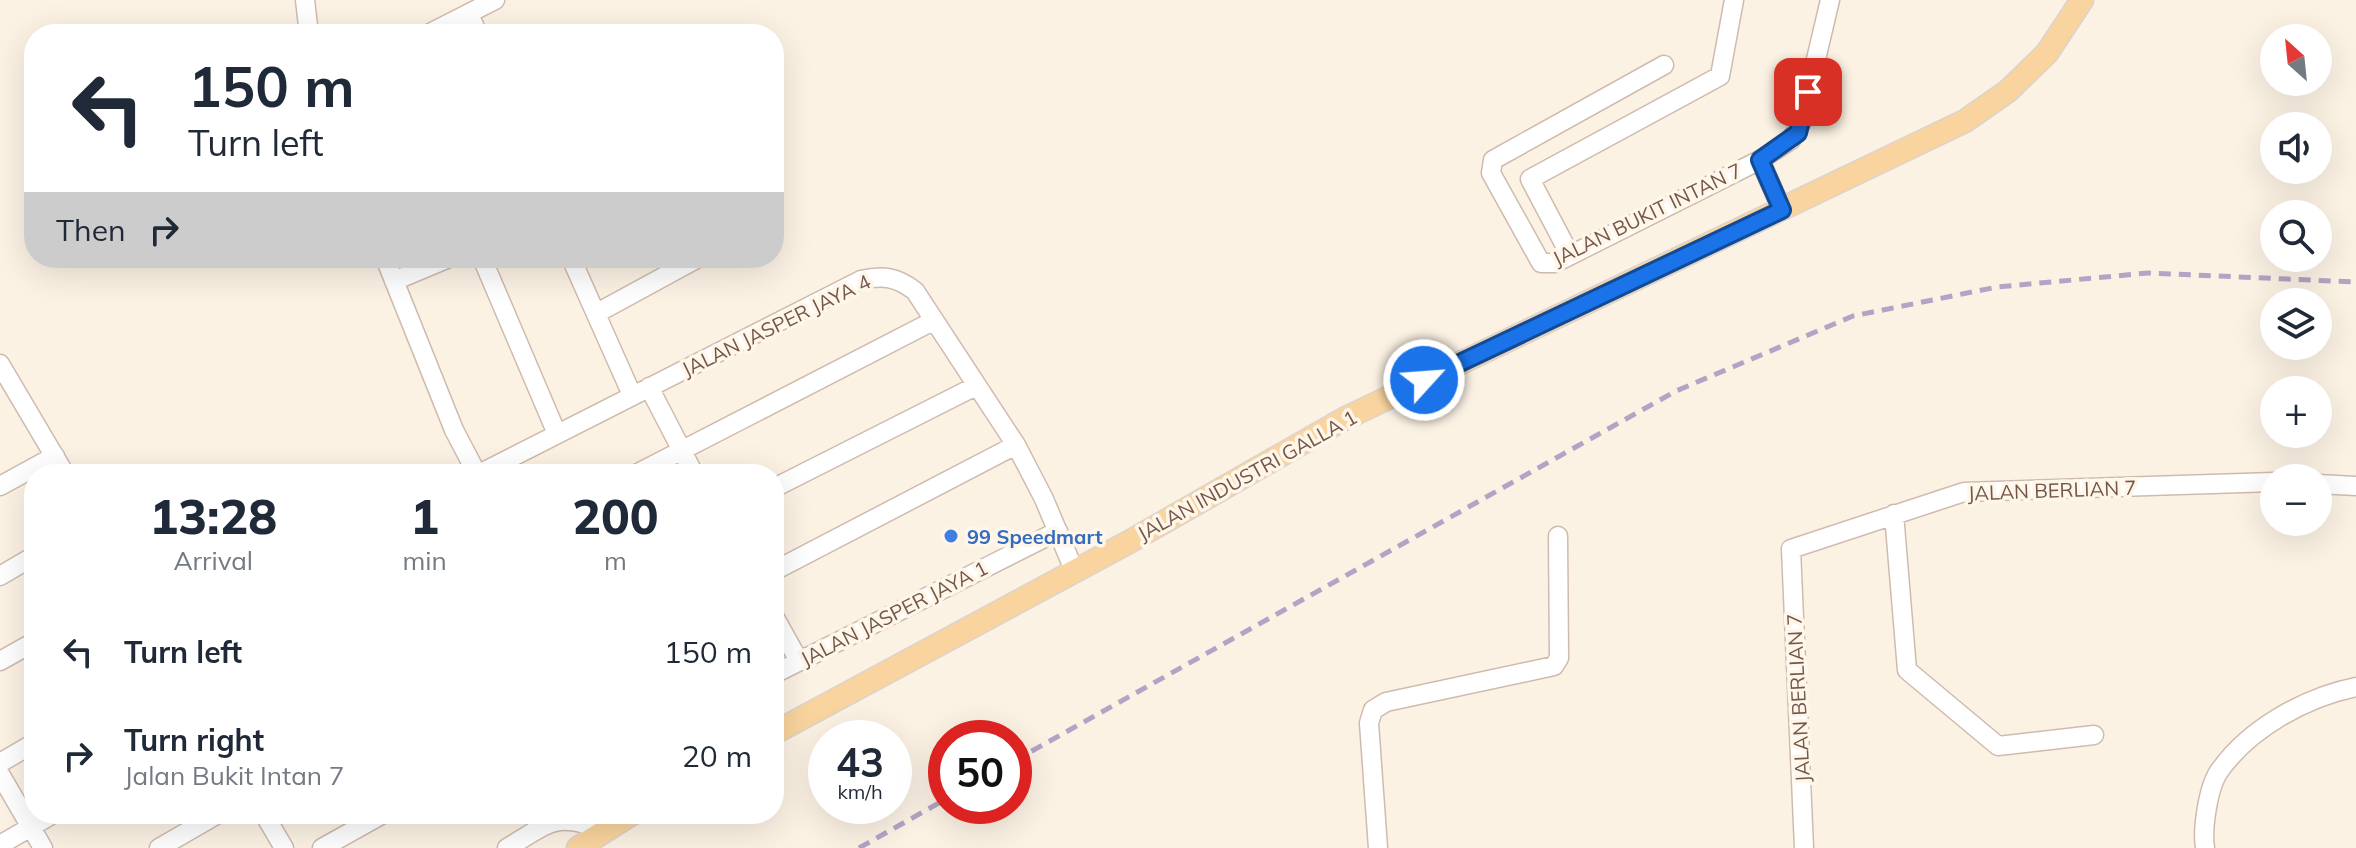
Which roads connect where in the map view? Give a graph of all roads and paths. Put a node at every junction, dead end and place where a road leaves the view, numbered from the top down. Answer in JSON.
{"nodes":[{"id":1,"x":495,"y":0,"type":"edge"},
{"id":2,"x":1734,"y":0,"type":"edge"},
{"id":3,"x":1830,"y":0,"type":"edge"},
{"id":4,"x":2082,"y":0,"type":"edge"},
{"id":5,"x":309,"y":2,"type":"edge"},
{"id":6,"x":469,"y":14,"type":"junction"},
{"id":7,"x":309,"y":24,"type":"edge"},
{"id":8,"x":448,"y":24,"type":"edge"},
{"id":9,"x":474,"y":24,"type":"edge"},
{"id":10,"x":1664,"y":65,"type":"dead end"},
{"id":11,"x":1760,"y":160,"type":"junction"},
{"id":12,"x":1782,"y":210,"type":"junction"},
{"id":13,"x":1570,"y":255,"type":"junction"},
{"id":14,"x":389,"y":268,"type":"edge"},
{"id":15,"x":425,"y":268,"type":"edge"},
{"id":16,"x":486,"y":268,"type":"edge"},
{"id":17,"x":576,"y":268,"type":"edge"},
{"id":18,"x":680,"y":268,"type":"edge"},
{"id":19,"x":394,"y":281,"type":"junction"},
{"id":20,"x":597,"y":313,"type":"junction"},
{"id":21,"x":933,"y":321,"type":"junction"},
{"id":22,"x":0,"y":364,"type":"edge"},
{"id":23,"x":976,"y":386,"type":"junction"},
{"id":24,"x":641,"y":391,"type":"junction"},
{"id":25,"x":7,"y":392,"type":"edge"},
{"id":26,"x":557,"y":434,"type":"junction"},
{"id":27,"x":1016,"y":445,"type":"junction"},
{"id":28,"x":681,"y":451,"type":"junction"},
{"id":29,"x":55,"y":456,"type":"junction"},
{"id":30,"x":40,"y":464,"type":"edge"},
{"id":31,"x":59,"y":464,"type":"edge"},
{"id":32,"x":473,"y":464,"type":"edge"},
{"id":33,"x":498,"y":464,"type":"edge"},
{"id":34,"x":656,"y":464,"type":"edge"},
{"id":35,"x":688,"y":464,"type":"edge"},
{"id":36,"x":24,"y":473,"type":"edge"},
{"id":37,"x":2260,"y":482,"type":"edge"},
{"id":38,"x":784,"y":483,"type":"edge"},
{"id":39,"x":2332,"y":485,"type":"edge"},
{"id":40,"x":0,"y":486,"type":"edge"},
{"id":41,"x":2356,"y":486,"type":"edge"},
{"id":42,"x":1894,"y":514,"type":"junction"},
{"id":43,"x":1058,"y":531,"type":"junction"},
{"id":44,"x":1558,"y":536,"type":"dead end"},
{"id":45,"x":24,"y":562,"type":"edge"},
{"id":46,"x":784,"y":566,"type":"edge"},
{"id":47,"x":1074,"y":570,"type":"junction"},
{"id":48,"x":0,"y":576,"type":"edge"},
{"id":49,"x":784,"y":634,"type":"edge"},
{"id":50,"x":24,"y":648,"type":"edge"},
{"id":51,"x":0,"y":661,"type":"edge"},
{"id":52,"x":799,"y":661,"type":"junction"},
{"id":53,"x":784,"y":669,"type":"edge"},
{"id":54,"x":2356,"y":687,"type":"edge"},
{"id":55,"x":784,"y":728,"type":"edge"},
{"id":56,"x":2094,"y":735,"type":"dead end"},
{"id":57,"x":24,"y":749,"type":"edge"},
{"id":58,"x":0,"y":763,"type":"edge"},
{"id":59,"x":0,"y":774,"type":"edge"},
{"id":60,"x":24,"y":815,"type":"edge"},
{"id":61,"x":29,"y":824,"type":"edge"},
{"id":62,"x":36,"y":824,"type":"edge"},
{"id":63,"x":201,"y":824,"type":"edge"},
{"id":64,"x":270,"y":824,"type":"edge"},
{"id":65,"x":365,"y":824,"type":"edge"},
{"id":66,"x":533,"y":824,"type":"edge"},
{"id":67,"x":548,"y":824,"type":"edge"},
{"id":68,"x":589,"y":824,"type":"edge"},
{"id":69,"x":617,"y":824,"type":"edge"},
{"id":70,"x":31,"y":827,"type":"junction"},
{"id":71,"x":537,"y":831,"type":"junction"},
{"id":72,"x":606,"y":831,"type":"junction"},
{"id":73,"x":0,"y":845,"type":"edge"},
{"id":74,"x":43,"y":848,"type":"edge"},
{"id":75,"x":159,"y":848,"type":"edge"},
{"id":76,"x":284,"y":848,"type":"edge"},
{"id":77,"x":322,"y":848,"type":"edge"},
{"id":78,"x":507,"y":848,"type":"edge"},
{"id":79,"x":578,"y":848,"type":"edge"},
{"id":80,"x":1378,"y":848,"type":"edge"},
{"id":81,"x":1804,"y":848,"type":"edge"},
{"id":82,"x":2205,"y":848,"type":"edge"}],
"edges":[{"from":1,"to":6,"type":"street"},
{"from":2,"to":13,"type":"street"},
{"from":3,"to":11,"type":"street","name":"JALAN BUKIT INTAN 7"},
{"from":4,"to":12,"type":"main road","name":"JALAN INDUSTRI GALLA 1"},
{"from":5,"to":7,"type":"street"},
{"from":6,"to":8,"type":"street"},
{"from":6,"to":9,"type":"street"},
{"from":10,"to":13,"type":"street","name":"JALAN BUKIT INTAN 7"},
{"from":11,"to":12,"type":"street"},
{"from":11,"to":13,"type":"street","name":"JALAN BUKIT INTAN 7"},
{"from":12,"to":47,"type":"main road","name":"JALAN INDUSTRI GALLA 1"},
{"from":14,"to":19,"type":"street"},
{"from":15,"to":19,"type":"street"},
{"from":16,"to":26,"type":"street"},
{"from":17,"to":20,"type":"street"},
{"from":18,"to":20,"type":"street"},
{"from":19,"to":32,"type":"street"},
{"from":20,"to":24,"type":"street"},
{"from":21,"to":23,"type":"street","name":"JALAN JASPER JAYA 4"},
{"from":21,"to":24,"type":"street","name":"JALAN JASPER JAYA 4"},
{"from":21,"to":28,"type":"street"},
{"from":22,"to":25,"type":"street"},
{"from":23,"to":27,"type":"street","name":"JALAN JASPER JAYA 4"},
{"from":23,"to":38,"type":"street"},
{"from":24,"to":26,"type":"street","name":"JALAN JASPER JAYA 4"},
{"from":24,"to":28,"type":"street"},
{"from":25,"to":29,"type":"street"},
{"from":26,"to":33,"type":"street","name":"JALAN JASPER JAYA 4"},
{"from":27,"to":43,"type":"street","name":"JALAN JASPER JAYA 4"},
{"from":27,"to":46,"type":"street"},
{"from":28,"to":34,"type":"street"},
{"from":28,"to":35,"type":"street"},
{"from":29,"to":30,"type":"street"},
{"from":29,"to":31,"type":"street"},
{"from":36,"to":40,"type":"street"},
{"from":37,"to":42,"type":"street","name":"JALAN BERLIAN 7"},
{"from":39,"to":41,"type":"street"},
{"from":42,"to":56,"type":"street"},
{"from":42,"to":81,"type":"street","name":"JALAN BERLIAN 7"},
{"from":43,"to":47,"type":"street","name":"JALAN JASPER JAYA 4"},
{"from":43,"to":52,"type":"street","name":"JALAN JASPER JAYA 1"},
{"from":44,"to":80,"type":"street"},
{"from":45,"to":48,"type":"street"},
{"from":47,"to":55,"type":"main road","name":"JALAN INDUSTRI GALLA 1"},
{"from":49,"to":52,"type":"street"},
{"from":50,"to":51,"type":"street"},
{"from":52,"to":53,"type":"street","name":"JALAN JASPER JAYA 1"},
{"from":54,"to":82,"type":"street"},
{"from":57,"to":58,"type":"street"},
{"from":59,"to":60,"type":"street"},
{"from":61,"to":70,"type":"street"},
{"from":62,"to":70,"type":"street"},
{"from":63,"to":75,"type":"street"},
{"from":64,"to":76,"type":"street"},
{"from":65,"to":77,"type":"street"},
{"from":66,"to":71,"type":"street"},
{"from":67,"to":71,"type":"street"},
{"from":68,"to":72,"type":"street"},
{"from":69,"to":72,"type":"main road"},
{"from":70,"to":73,"type":"street"},
{"from":70,"to":74,"type":"street"},
{"from":71,"to":78,"type":"street"},
{"from":72,"to":79,"type":"main road"}]}
